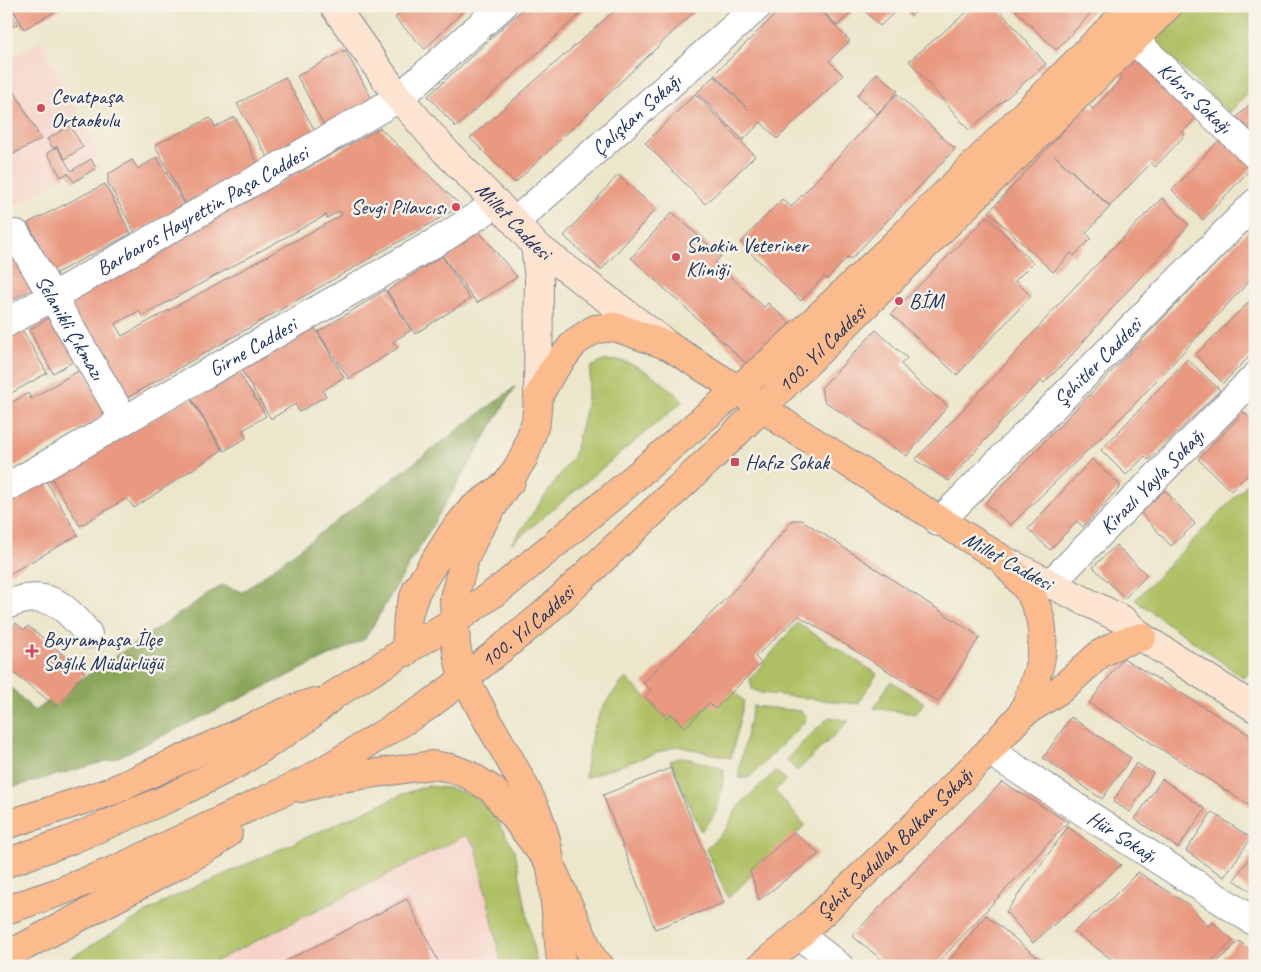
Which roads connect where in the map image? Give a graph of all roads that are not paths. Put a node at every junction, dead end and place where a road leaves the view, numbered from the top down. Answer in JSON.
{"nodes":[{"id":1,"x":334,"y":6,"type":"edge"},
{"id":2,"x":502,"y":6,"type":"edge"},
{"id":3,"x":758,"y":6,"type":"edge"},
{"id":4,"x":1168,"y":6,"type":"edge"},
{"id":5,"x":1127,"y":8,"type":"edge"},
{"id":6,"x":1134,"y":40,"type":"junction"},
{"id":7,"x":399,"y":98,"type":"junction"},
{"id":8,"x":1255,"y":155,"type":"edge"},
{"id":9,"x":1254,"y":206,"type":"edge"},
{"id":10,"x":506,"y":212,"type":"junction"},
{"id":11,"x":16,"y":234,"type":"dead end"},
{"id":12,"x":535,"y":244,"type":"junction"},
{"id":13,"x":53,"y":297,"type":"junction"},
{"id":14,"x":6,"y":323,"type":"edge"},
{"id":15,"x":669,"y":346,"type":"junction"},
{"id":16,"x":1255,"y":376,"type":"edge"},
{"id":17,"x":737,"y":389,"type":"junction"},
{"id":18,"x":538,"y":397,"type":"junction"},
{"id":19,"x":762,"y":409,"type":"junction"},
{"id":20,"x":124,"y":420,"type":"junction"},
{"id":21,"x":511,"y":481,"type":"junction"},
{"id":22,"x":6,"y":488,"type":"edge"},
{"id":23,"x":939,"y":522,"type":"junction"},
{"id":24,"x":1002,"y":559,"type":"junction"},
{"id":25,"x":1049,"y":585,"type":"junction"},
{"id":26,"x":6,"y":606,"type":"edge"},
{"id":27,"x":454,"y":621,"type":"junction"},
{"id":28,"x":88,"y":634,"type":"dead end"},
{"id":29,"x":1142,"y":636,"type":"junction"},
{"id":30,"x":406,"y":652,"type":"junction"},
{"id":31,"x":465,"y":678,"type":"junction"},
{"id":32,"x":334,"y":695,"type":"junction"},
{"id":33,"x":1255,"y":708,"type":"edge"},
{"id":34,"x":1022,"y":714,"type":"junction"},
{"id":35,"x":989,"y":751,"type":"junction"},
{"id":36,"x":264,"y":799,"type":"junction"},
{"id":37,"x":6,"y":825,"type":"edge"},
{"id":38,"x":549,"y":862,"type":"junction"},
{"id":39,"x":6,"y":863,"type":"edge"},
{"id":40,"x":6,"y":910,"type":"edge"},
{"id":41,"x":1255,"y":922,"type":"edge"},
{"id":42,"x":799,"y":935,"type":"junction"},
{"id":43,"x":6,"y":956,"type":"edge"},
{"id":44,"x":562,"y":966,"type":"edge"},
{"id":45,"x":600,"y":966,"type":"edge"},
{"id":46,"x":761,"y":966,"type":"edge"},
{"id":47,"x":839,"y":966,"type":"edge"}],
"edges":[{"from":1,"to":7,"type":"main road","name":"Millet Caddesi"},
{"from":2,"to":7,"type":"street","name":"Barbaros Hayrettin Paşa Caddesi"},
{"from":3,"to":10,"type":"street","name":"Çalışkan Sokağı"},
{"from":4,"to":6,"type":"main road","name":"100. Yıl Caddesi"},
{"from":5,"to":6,"type":"main road"},
{"from":5,"to":17,"type":"main road","name":"100. Yıl Caddesi"},
{"from":6,"to":8,"type":"street","name":"Kıbrıs Sokağı"},
{"from":6,"to":19,"type":"main road","name":"100. Yıl Caddesi"},
{"from":7,"to":10,"type":"main road","name":"Millet Caddesi"},
{"from":7,"to":13,"type":"street","name":"Barbaros Hayrettin Paşa Caddesi"},
{"from":9,"to":23,"type":"street","name":"Şehitler Caddesi"},
{"from":10,"to":12,"type":"main road","name":"Millet Caddesi"},
{"from":10,"to":20,"type":"street","name":"Girne Caddesi"},
{"from":11,"to":13,"type":"street","name":"Selanikli Çıkmazı"},
{"from":12,"to":15,"type":"main road","name":"Millet Caddesi"},
{"from":12,"to":18,"type":"main road"},
{"from":13,"to":14,"type":"street","name":"Barbaros Hayrettin Paşa Caddesi"},
{"from":13,"to":20,"type":"street","name":"Selanikli Çıkmazı"},
{"from":15,"to":17,"type":"main road","name":"Millet Caddesi"},
{"from":15,"to":18,"type":"main road"},
{"from":16,"to":25,"type":"street","name":"Kirazlı Yayla Sokağı"},
{"from":17,"to":19,"type":"main road","name":"Millet Caddesi"},
{"from":17,"to":27,"type":"main road","name":"100. Yıl Caddesi"},
{"from":18,"to":21,"type":"main road"},
{"from":19,"to":23,"type":"main road","name":"Millet Caddesi"},
{"from":19,"to":31,"type":"main road","name":"100. Yıl Caddesi"},
{"from":20,"to":22,"type":"street","name":"Girne Caddesi"},
{"from":21,"to":27,"type":"main road"},
{"from":21,"to":30,"type":"main road"},
{"from":23,"to":24,"type":"main road","name":"Millet Caddesi"},
{"from":24,"to":25,"type":"main road","name":"Millet Caddesi"},
{"from":24,"to":34,"type":"main road","name":"Şehit Sadullah Balkan Sokağı"},
{"from":25,"to":29,"type":"main road","name":"Millet Caddesi"},
{"from":26,"to":28,"type":"street"},
{"from":27,"to":30,"type":"main road","name":"100. Yıl Caddesi"},
{"from":27,"to":31,"type":"main road"},
{"from":29,"to":33,"type":"main road","name":"Millet Caddesi"},
{"from":29,"to":34,"type":"main road","name":"Şehit Sadullah Balkan Sokağı"},
{"from":30,"to":32,"type":"main road","name":"100. Yıl Caddesi"},
{"from":31,"to":36,"type":"main road","name":"100. Yıl Caddesi"},
{"from":31,"to":38,"type":"main road"},
{"from":32,"to":37,"type":"main road"},
{"from":32,"to":39,"type":"main road"},
{"from":34,"to":35,"type":"main road","name":"Şehit Sadullah Balkan Sokağı"},
{"from":35,"to":41,"type":"street","name":"Hür Sokağı"},
{"from":35,"to":42,"type":"main road","name":"Şehit Sadullah Balkan Sokağı"},
{"from":36,"to":38,"type":"main road"},
{"from":36,"to":40,"type":"main road"},
{"from":36,"to":43,"type":"main road"},
{"from":38,"to":44,"type":"main road"},
{"from":38,"to":45,"type":"main road"},
{"from":42,"to":46,"type":"main road","name":"Şehit Sadullah Balkan Sokağı"},
{"from":42,"to":47,"type":"street"}]}
